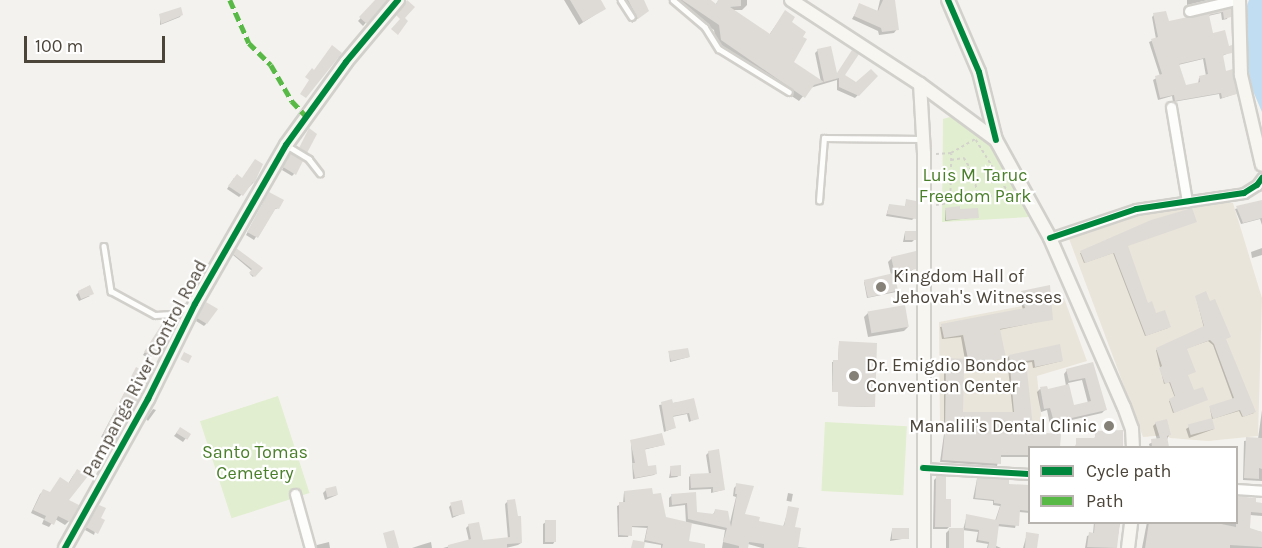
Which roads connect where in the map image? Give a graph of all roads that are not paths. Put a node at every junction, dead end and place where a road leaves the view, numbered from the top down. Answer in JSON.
{"nodes":[{"id":1,"x":398,"y":0,"type":"edge"},
{"id":2,"x":621,"y":0,"type":"edge"},
{"id":3,"x":673,"y":0,"type":"edge"},
{"id":4,"x":791,"y":0,"type":"edge"},
{"id":5,"x":948,"y":0,"type":"edge"},
{"id":6,"x":1237,"y":0,"type":"edge"},
{"id":7,"x":1189,"y":11,"type":"dead end"},
{"id":8,"x":632,"y":17,"type":"dead end"},
{"id":9,"x":920,"y":84,"type":"junction"},
{"id":10,"x":789,"y":92,"type":"dead end"},
{"id":11,"x":1172,"y":107,"type":"dead end"},
{"id":12,"x":923,"y":139,"type":"junction"},
{"id":13,"x":996,"y":140,"type":"junction"},
{"id":14,"x":286,"y":145,"type":"junction"},
{"id":15,"x":1262,"y":165,"type":"edge"},
{"id":16,"x":320,"y":173,"type":"dead end"},
{"id":17,"x":1262,"y":178,"type":"edge"},
{"id":18,"x":819,"y":201,"type":"dead end"},
{"id":19,"x":1187,"y":201,"type":"junction"},
{"id":20,"x":1050,"y":238,"type":"junction"},
{"id":21,"x":104,"y":246,"type":"dead end"},
{"id":22,"x":195,"y":304,"type":"junction"},
{"id":23,"x":1133,"y":446,"type":"edge"},
{"id":24,"x":923,"y":468,"type":"junction"},
{"id":25,"x":1028,"y":474,"type":"edge"},
{"id":26,"x":1238,"y":489,"type":"edge"},
{"id":27,"x":1262,"y":491,"type":"edge"},
{"id":28,"x":296,"y":495,"type":"dead end"},
{"id":29,"x":1131,"y":524,"type":"edge"},
{"id":30,"x":65,"y":548,"type":"edge"},
{"id":31,"x":310,"y":548,"type":"edge"},
{"id":32,"x":924,"y":548,"type":"edge"},
{"id":33,"x":1128,"y":548,"type":"edge"}],
"edges":[{"from":1,"to":14,"type":"main road","name":"Pampanga River Control Road"},
{"from":2,"to":8,"type":"lane"},
{"from":3,"to":10,"type":"lane"},
{"from":4,"to":9,"type":"main road"},
{"from":5,"to":13,"type":"main road"},
{"from":6,"to":7,"type":"street"},
{"from":6,"to":15,"type":"main road"},
{"from":9,"to":12,"type":"main road"},
{"from":9,"to":13,"type":"main road"},
{"from":11,"to":19,"type":"street"},
{"from":12,"to":18,"type":"lane"},
{"from":12,"to":24,"type":"main road"},
{"from":13,"to":20,"type":"main road"},
{"from":14,"to":16,"type":"lane"},
{"from":14,"to":22,"type":"main road","name":"Pampanga River Control Road"},
{"from":17,"to":19,"type":"street"},
{"from":19,"to":20,"type":"street"},
{"from":20,"to":23,"type":"main road"},
{"from":21,"to":22,"type":"lane"},
{"from":22,"to":30,"type":"main road","name":"Pampanga River Control Road"},
{"from":24,"to":25,"type":"street"},
{"from":24,"to":32,"type":"main road"},
{"from":26,"to":27,"type":"street"},
{"from":28,"to":31,"type":"street"},
{"from":29,"to":33,"type":"main road"}]}
